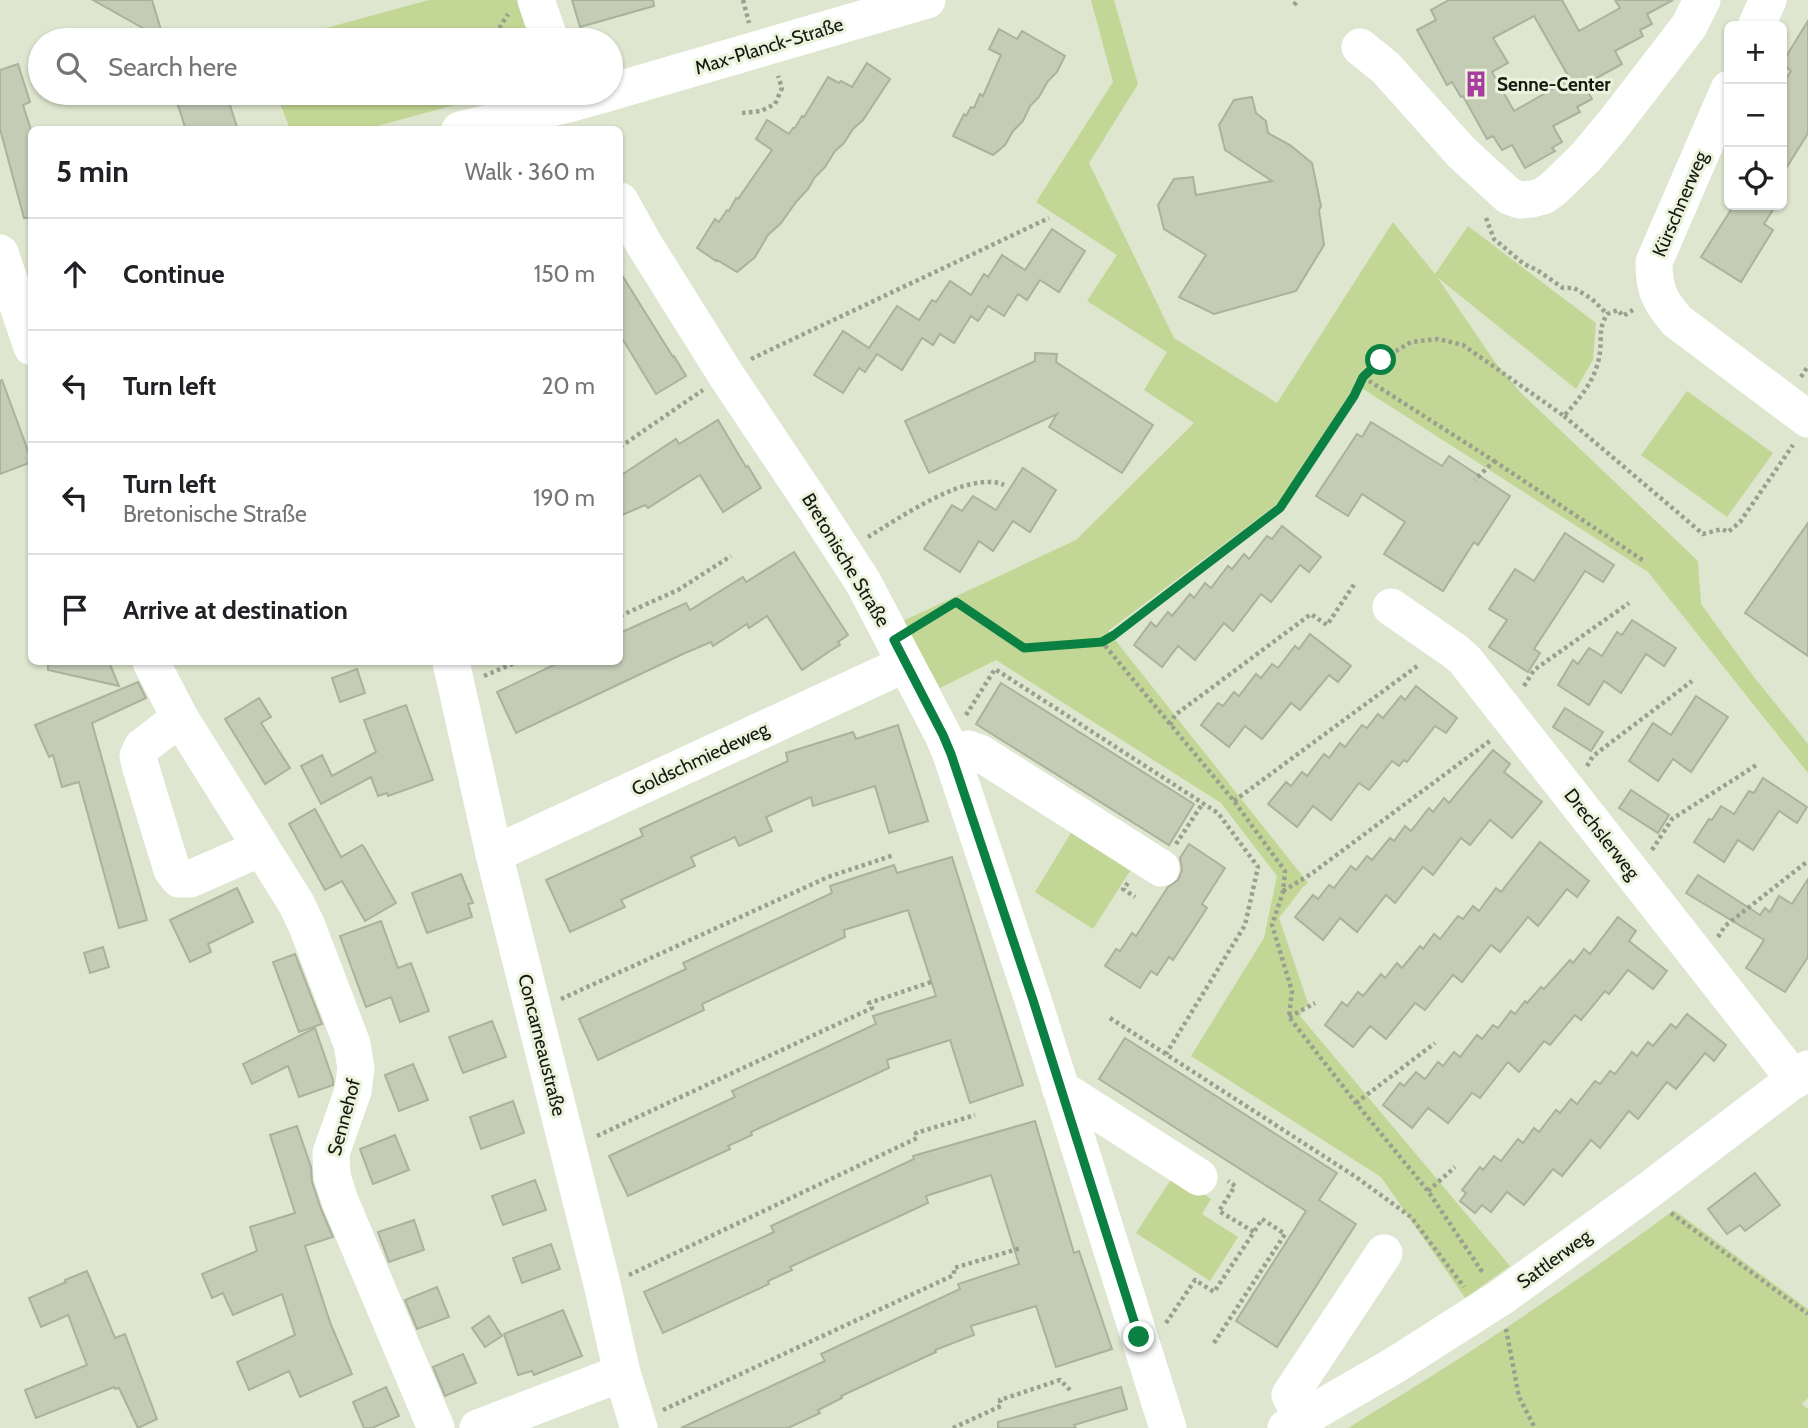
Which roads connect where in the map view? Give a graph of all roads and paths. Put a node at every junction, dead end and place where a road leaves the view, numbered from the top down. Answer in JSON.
{"nodes":[{"id":1,"x":927,"y":0,"type":"edge"},
{"id":2,"x":1702,"y":0,"type":"edge"},
{"id":3,"x":1768,"y":0,"type":"edge"},
{"id":4,"x":523,"y":5,"type":"edge"},
{"id":5,"x":1758,"y":21,"type":"edge"},
{"id":6,"x":503,"y":28,"type":"edge"},
{"id":7,"x":541,"y":28,"type":"edge"},
{"id":8,"x":769,"y":46,"type":"junction"},
{"id":9,"x":1360,"y":47,"type":"dead end"},
{"id":10,"x":623,"y":88,"type":"edge"},
{"id":11,"x":1724,"y":101,"type":"edge"},
{"id":12,"x":575,"y":108,"type":"edge"},
{"id":13,"x":742,"y":113,"type":"dead end"},
{"id":14,"x":481,"y":126,"type":"edge"},
{"id":15,"x":623,"y":206,"type":"edge"},
{"id":16,"x":1049,"y":218,"type":"dead end"},
{"id":17,"x":0,"y":253,"type":"edge"},
{"id":18,"x":1513,"y":256,"type":"dead end"},
{"id":19,"x":1657,"y":294,"type":"junction"},
{"id":20,"x":1607,"y":314,"type":"junction"},
{"id":21,"x":28,"y":335,"type":"edge"},
{"id":22,"x":726,"y":375,"type":"junction"},
{"id":23,"x":1363,"y":377,"type":"junction"},
{"id":24,"x":1564,"y":416,"type":"junction"},
{"id":25,"x":1802,"y":430,"type":"edge"},
{"id":26,"x":623,"y":445,"type":"edge"},
{"id":27,"x":1494,"y":461,"type":"junction"},
{"id":28,"x":1475,"y":480,"type":"dead end"},
{"id":29,"x":1004,"y":485,"type":"dead end"},
{"id":30,"x":844,"y":552,"type":"junction"},
{"id":31,"x":731,"y":556,"type":"dead end"},
{"id":32,"x":1644,"y":561,"type":"dead end"},
{"id":33,"x":1356,"y":583,"type":"dead end"},
{"id":34,"x":1629,"y":603,"type":"dead end"},
{"id":35,"x":1391,"y":607,"type":"dead end"},
{"id":36,"x":623,"y":615,"type":"edge"},
{"id":37,"x":1102,"y":642,"type":"junction"},
{"id":38,"x":1446,"y":644,"type":"junction"},
{"id":39,"x":900,"y":652,"type":"junction"},
{"id":40,"x":153,"y":665,"type":"edge"},
{"id":41,"x":452,"y":665,"type":"edge"},
{"id":42,"x":1692,"y":681,"type":"dead end"},
{"id":43,"x":1509,"y":716,"type":"junction"},
{"id":44,"x":180,"y":718,"type":"junction"},
{"id":45,"x":1170,"y":724,"type":"junction"},
{"id":46,"x":947,"y":744,"type":"junction"},
{"id":47,"x":1758,"y":764,"type":"dead end"},
{"id":48,"x":1568,"y":791,"type":"junction"},
{"id":49,"x":1234,"y":802,"type":"junction"},
{"id":50,"x":261,"y":848,"type":"junction"},
{"id":51,"x":494,"y":854,"type":"junction"},
{"id":52,"x":894,"y":855,"type":"dead end"},
{"id":53,"x":1808,"y":861,"type":"edge"},
{"id":54,"x":1161,"y":868,"type":"dead end"},
{"id":55,"x":1632,"y":873,"type":"junction"},
{"id":56,"x":1123,"y":889,"type":"dead end"},
{"id":57,"x":1283,"y":892,"type":"junction"},
{"id":58,"x":1135,"y":897,"type":"dead end"},
{"id":59,"x":1699,"y":958,"type":"junction"},
{"id":60,"x":934,"y":981,"type":"dead end"},
{"id":61,"x":1315,"y":1003,"type":"dead end"},
{"id":62,"x":534,"y":1011,"type":"junction"},
{"id":63,"x":1289,"y":1017,"type":"junction"},
{"id":64,"x":1110,"y":1018,"type":"dead end"},
{"id":65,"x":1435,"y":1043,"type":"dead end"},
{"id":66,"x":1166,"y":1054,"type":"junction"},
{"id":67,"x":1801,"y":1074,"type":"edge"},
{"id":68,"x":1060,"y":1088,"type":"junction"},
{"id":69,"x":1356,"y":1103,"type":"junction"},
{"id":70,"x":975,"y":1115,"type":"dead end"},
{"id":71,"x":568,"y":1150,"type":"junction"},
{"id":72,"x":1455,"y":1167,"type":"dead end"},
{"id":73,"x":1199,"y":1177,"type":"dead end"},
{"id":74,"x":1428,"y":1191,"type":"junction"},
{"id":75,"x":1644,"y":1194,"type":"junction"},
{"id":76,"x":1254,"y":1232,"type":"dead end"},
{"id":77,"x":1021,"y":1248,"type":"dead end"},
{"id":78,"x":1384,"y":1253,"type":"dead end"},
{"id":79,"x":603,"y":1288,"type":"junction"},
{"id":80,"x":1491,"y":1304,"type":"junction"},
{"id":81,"x":1808,"y":1314,"type":"edge"},
{"id":82,"x":1214,"y":1343,"type":"dead end"},
{"id":83,"x":622,"y":1373,"type":"junction"},
{"id":84,"x":1070,"y":1390,"type":"dead end"},
{"id":85,"x":1294,"y":1424,"type":"edge"},
{"id":86,"x":638,"y":1425,"type":"edge"},
{"id":87,"x":436,"y":1428,"type":"edge"},
{"id":88,"x":478,"y":1428,"type":"edge"},
{"id":89,"x":953,"y":1428,"type":"edge"},
{"id":90,"x":1168,"y":1428,"type":"edge"},
{"id":91,"x":1535,"y":1428,"type":"edge"}],
"edges":[{"from":1,"to":8,"type":"street","name":"Max-Planck-Straße"},
{"from":2,"to":9,"type":"street"},
{"from":3,"to":5,"type":"street"},
{"from":4,"to":6,"type":"path"},
{"from":4,"to":7,"type":"street"},
{"from":8,"to":10,"type":"street","name":"Max-Planck-Straße"},
{"from":8,"to":13,"type":"path"},
{"from":11,"to":19,"type":"street","name":"Kürschnerweg"},
{"from":12,"to":14,"type":"street","name":"Max-Planck-Straße"},
{"from":15,"to":22,"type":"street","name":"Bretonische Straße"},
{"from":16,"to":22,"type":"path"},
{"from":17,"to":21,"type":"street"},
{"from":18,"to":20,"type":"path"},
{"from":19,"to":20,"type":"path"},
{"from":19,"to":25,"type":"street"},
{"from":20,"to":24,"type":"path"},
{"from":22,"to":26,"type":"path"},
{"from":22,"to":30,"type":"street","name":"Bretonische Straße"},
{"from":23,"to":24,"type":"path"},
{"from":23,"to":27,"type":"path"},
{"from":23,"to":37,"type":"path"},
{"from":24,"to":25,"type":"path"},
{"from":27,"to":28,"type":"path"},
{"from":27,"to":32,"type":"path"},
{"from":29,"to":30,"type":"path"},
{"from":30,"to":39,"type":"street","name":"Bretonische Straße"},
{"from":31,"to":36,"type":"path"},
{"from":33,"to":45,"type":"path"},
{"from":34,"to":43,"type":"path"},
{"from":35,"to":38,"type":"street","name":"Drechslerweg"},
{"from":37,"to":39,"type":"path"},
{"from":37,"to":45,"type":"path"},
{"from":38,"to":43,"type":"street","name":"Drechslerweg"},
{"from":38,"to":49,"type":"path"},
{"from":39,"to":46,"type":"street","name":"Bretonische Straße"},
{"from":39,"to":51,"type":"street","name":"Goldschmiedeweg"},
{"from":40,"to":44,"type":"street","name":"Sennehof"},
{"from":41,"to":51,"type":"street","name":"Concarneaustraße"},
{"from":42,"to":48,"type":"path"},
{"from":43,"to":48,"type":"street","name":"Drechslerweg"},
{"from":43,"to":57,"type":"path"},
{"from":44,"to":50,"type":"street","name":"Sennehof"},
{"from":44,"to":50,"type":"street"},
{"from":45,"to":49,"type":"path"},
{"from":46,"to":54,"type":"street"},
{"from":46,"to":66,"type":"path"},
{"from":46,"to":68,"type":"street","name":"Bretonische Straße"},
{"from":47,"to":55,"type":"path"},
{"from":48,"to":55,"type":"street","name":"Drechslerweg"},
{"from":49,"to":57,"type":"path"},
{"from":50,"to":87,"type":"street","name":"Sennehof"},
{"from":51,"to":62,"type":"street","name":"Concarneaustraße"},
{"from":52,"to":62,"type":"path"},
{"from":53,"to":59,"type":"path"},
{"from":55,"to":59,"type":"street","name":"Drechslerweg"},
{"from":56,"to":58,"type":"path"},
{"from":57,"to":63,"type":"path"},
{"from":59,"to":67,"type":"street","name":"Drechslerweg"},
{"from":60,"to":71,"type":"path"},
{"from":61,"to":63,"type":"path"},
{"from":62,"to":71,"type":"street","name":"Concarneaustraße"},
{"from":63,"to":69,"type":"path"},
{"from":64,"to":66,"type":"path"},
{"from":65,"to":69,"type":"path"},
{"from":66,"to":80,"type":"path"},
{"from":67,"to":75,"type":"street","name":"Sattlerweg"},
{"from":68,"to":73,"type":"street"},
{"from":68,"to":90,"type":"street","name":"Bretonische Straße"},
{"from":69,"to":74,"type":"path"},
{"from":70,"to":79,"type":"path"},
{"from":71,"to":79,"type":"street","name":"Concarneaustraße"},
{"from":72,"to":74,"type":"path"},
{"from":74,"to":80,"type":"path"},
{"from":75,"to":80,"type":"street","name":"Sattlerweg"},
{"from":75,"to":81,"type":"path"},
{"from":76,"to":82,"type":"path"},
{"from":77,"to":86,"type":"path"},
{"from":78,"to":85,"type":"street"},
{"from":79,"to":83,"type":"street","name":"Concarneaustraße"},
{"from":80,"to":85,"type":"street","name":"Sattlerweg"},
{"from":80,"to":91,"type":"path"},
{"from":83,"to":86,"type":"street","name":"Concarneaustraße"},
{"from":83,"to":88,"type":"street"},
{"from":84,"to":89,"type":"path"}]}
